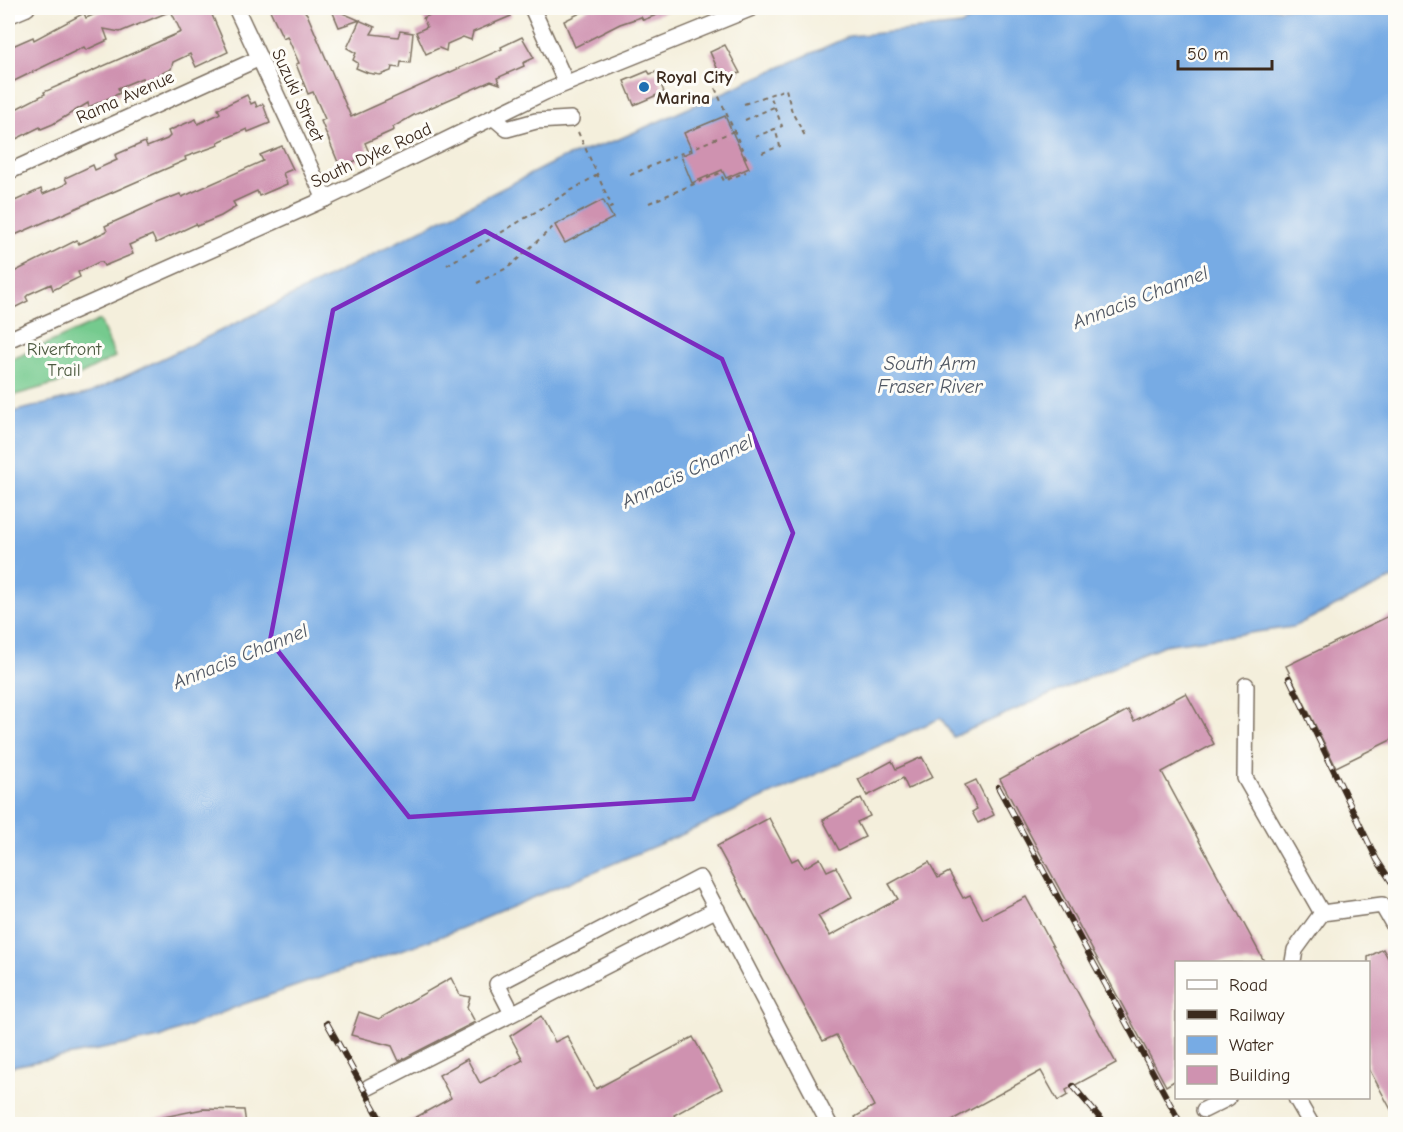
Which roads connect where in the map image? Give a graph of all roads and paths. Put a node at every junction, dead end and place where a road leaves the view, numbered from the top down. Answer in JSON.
{"nodes":[{"id":1,"x":27,"y":8,"type":"edge"},
{"id":2,"x":237,"y":8,"type":"edge"},
{"id":3,"x":532,"y":8,"type":"edge"},
{"id":4,"x":752,"y":8,"type":"edge"},
{"id":5,"x":1016,"y":8,"type":"edge"},
{"id":6,"x":994,"y":13,"type":"dead end"},
{"id":7,"x":8,"y":16,"type":"edge"},
{"id":8,"x":260,"y":58,"type":"junction"},
{"id":9,"x":708,"y":72,"type":"dead end"},
{"id":10,"x":566,"y":83,"type":"junction"},
{"id":11,"x":770,"y":95,"type":"junction"},
{"id":12,"x":744,"y":104,"type":"dead end"},
{"id":13,"x":774,"y":107,"type":"junction"},
{"id":14,"x":494,"y":118,"type":"junction"},
{"id":15,"x":572,"y":119,"type":"dead end"},
{"id":16,"x":744,"y":120,"type":"dead end"},
{"id":17,"x":775,"y":129,"type":"junction"},
{"id":18,"x":734,"y":131,"type":"junction"},
{"id":19,"x":804,"y":136,"type":"dead end"},
{"id":20,"x":754,"y":137,"type":"dead end"},
{"id":21,"x":583,"y":144,"type":"dead end"},
{"id":22,"x":762,"y":153,"type":"dead end"},
{"id":23,"x":747,"y":159,"type":"dead end"},
{"id":24,"x":8,"y":172,"type":"edge"},
{"id":25,"x":746,"y":172,"type":"dead end"},
{"id":26,"x":630,"y":175,"type":"dead end"},
{"id":27,"x":597,"y":176,"type":"junction"},
{"id":28,"x":326,"y":199,"type":"junction"},
{"id":29,"x":649,"y":203,"type":"dead end"},
{"id":30,"x":608,"y":209,"type":"dead end"},
{"id":31,"x":555,"y":225,"type":"dead end"},
{"id":32,"x":447,"y":265,"type":"dead end"},
{"id":33,"x":477,"y":284,"type":"dead end"},
{"id":34,"x":8,"y":340,"type":"edge"},
{"id":35,"x":1246,"y":685,"type":"dead end"},
{"id":36,"x":717,"y":909,"type":"junction"},
{"id":37,"x":1322,"y":913,"type":"junction"},
{"id":38,"x":1395,"y":929,"type":"edge"},
{"id":39,"x":1293,"y":961,"type":"edge"},
{"id":40,"x":512,"y":1013,"type":"junction"},
{"id":41,"x":369,"y":1087,"type":"dead end"},
{"id":42,"x":1226,"y":1099,"type":"edge"},
{"id":43,"x":1297,"y":1099,"type":"edge"},
{"id":44,"x":1204,"y":1110,"type":"dead end"},
{"id":45,"x":829,"y":1125,"type":"edge"},
{"id":46,"x":1311,"y":1125,"type":"edge"}],
"edges":[{"from":1,"to":7,"type":"street"},
{"from":2,"to":8,"type":"street","name":"Suzuki Street"},
{"from":3,"to":10,"type":"street"},
{"from":4,"to":10,"type":"street","name":"South Dyke Road"},
{"from":5,"to":6,"type":"path"},
{"from":8,"to":24,"type":"street","name":"Rama Avenue"},
{"from":8,"to":28,"type":"street","name":"Suzuki Street"},
{"from":9,"to":18,"type":"path"},
{"from":10,"to":14,"type":"street","name":"South Dyke Road"},
{"from":11,"to":12,"type":"path"},
{"from":11,"to":13,"type":"path"},
{"from":11,"to":19,"type":"path"},
{"from":13,"to":16,"type":"path"},
{"from":13,"to":17,"type":"path"},
{"from":14,"to":15,"type":"street"},
{"from":14,"to":28,"type":"street","name":"South Dyke Road"},
{"from":17,"to":20,"type":"path"},
{"from":17,"to":22,"type":"path"},
{"from":18,"to":23,"type":"path"},
{"from":18,"to":26,"type":"path"},
{"from":21,"to":27,"type":"path"},
{"from":25,"to":29,"type":"path"},
{"from":27,"to":30,"type":"path"},
{"from":27,"to":32,"type":"path"},
{"from":28,"to":34,"type":"street","name":"South Dyke Road"},
{"from":31,"to":33,"type":"path"},
{"from":35,"to":37,"type":"street"},
{"from":36,"to":40,"type":"street"},
{"from":36,"to":40,"type":"street"},
{"from":36,"to":45,"type":"street"},
{"from":37,"to":38,"type":"street"},
{"from":37,"to":39,"type":"street"},
{"from":40,"to":41,"type":"street"},
{"from":42,"to":44,"type":"street"},
{"from":43,"to":46,"type":"street"}]}
